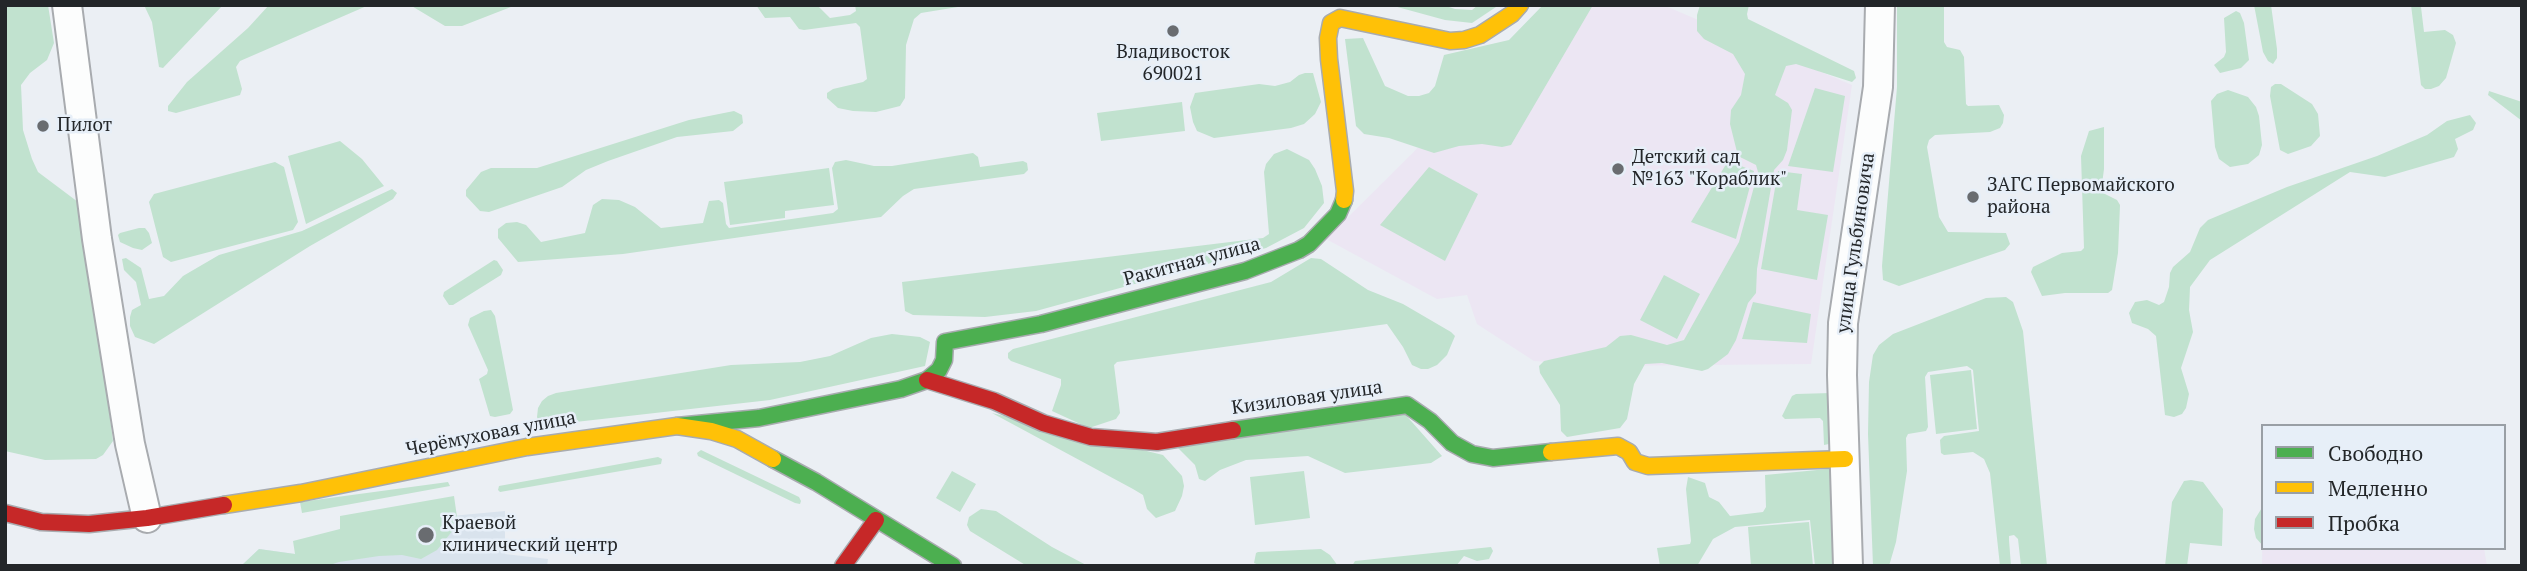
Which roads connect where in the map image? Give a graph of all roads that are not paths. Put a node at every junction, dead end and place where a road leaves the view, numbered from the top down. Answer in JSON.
{"nodes":[{"id":1,"x":68,"y":5,"type":"edge"},
{"id":2,"x":1520,"y":5,"type":"edge"},
{"id":3,"x":1880,"y":5,"type":"edge"},
{"id":4,"x":927,"y":380,"type":"junction"},
{"id":5,"x":677,"y":426,"type":"junction"},
{"id":6,"x":1845,"y":459,"type":"junction"},
{"id":7,"x":5,"y":513,"type":"edge"},
{"id":8,"x":147,"y":518,"type":"junction"},
{"id":9,"x":876,"y":520,"type":"junction"},
{"id":10,"x":842,"y":566,"type":"edge"},
{"id":11,"x":953,"y":566,"type":"edge"},
{"id":12,"x":1848,"y":566,"type":"edge"}],
"edges":[{"from":1,"to":8,"type":"street"},
{"from":2,"to":4,"type":"street","name":"Ракитная улица"},
{"from":3,"to":6,"type":"street","name":"улица Гульбиновича"},
{"from":4,"to":5,"type":"street"},
{"from":4,"to":6,"type":"street","name":"Кизиловая улица"},
{"from":5,"to":8,"type":"street","name":"Черёмуховая улица"},
{"from":5,"to":9,"type":"street","name":"Черёмуховая улица"},
{"from":6,"to":12,"type":"street","name":"улица Гульбиновича"},
{"from":7,"to":8,"type":"street","name":"Черёмуховая улица"},
{"from":9,"to":10,"type":"street"},
{"from":9,"to":11,"type":"street","name":"Черёмуховая улица"}]}
